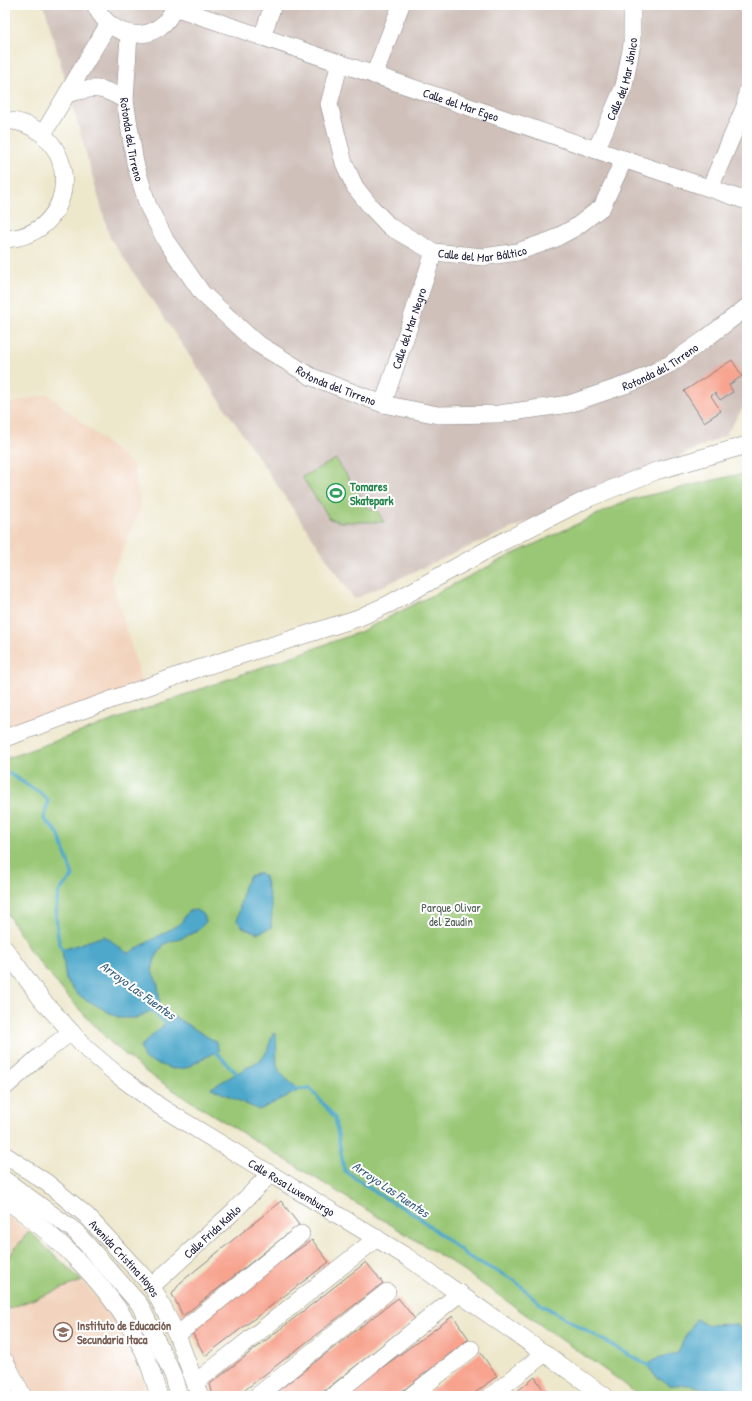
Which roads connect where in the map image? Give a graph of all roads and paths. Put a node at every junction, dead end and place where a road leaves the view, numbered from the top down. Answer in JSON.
{"nodes":[{"id":1,"x":95,"y":5,"type":"edge"},
{"id":2,"x":273,"y":5,"type":"edge"},
{"id":3,"x":401,"y":5,"type":"edge"},
{"id":4,"x":632,"y":5,"type":"edge"},
{"id":5,"x":174,"y":6,"type":"edge"},
{"id":6,"x":108,"y":24,"type":"junction"},
{"id":7,"x":129,"y":34,"type":"junction"},
{"id":8,"x":262,"y":37,"type":"junction"},
{"id":9,"x":340,"y":63,"type":"junction"},
{"id":10,"x":374,"y":74,"type":"junction"},
{"id":11,"x":747,"y":92,"type":"edge"},
{"id":12,"x":67,"y":94,"type":"junction"},
{"id":13,"x":125,"y":100,"type":"junction"},
{"id":14,"x":5,"y":120,"type":"edge"},
{"id":15,"x":43,"y":134,"type":"junction"},
{"id":16,"x":596,"y":150,"type":"junction"},
{"id":17,"x":624,"y":159,"type":"junction"},
{"id":18,"x":710,"y":188,"type":"junction"},
{"id":19,"x":747,"y":201,"type":"edge"},
{"id":20,"x":5,"y":239,"type":"edge"},
{"id":21,"x":434,"y":252,"type":"junction"},
{"id":22,"x":747,"y":307,"type":"edge"},
{"id":23,"x":383,"y":404,"type":"junction"},
{"id":24,"x":747,"y":445,"type":"edge"},
{"id":25,"x":5,"y":738,"type":"edge"},
{"id":26,"x":5,"y":949,"type":"edge"},
{"id":27,"x":71,"y":1032,"type":"junction"},
{"id":28,"x":5,"y":1087,"type":"edge"},
{"id":29,"x":5,"y":1155,"type":"edge"},
{"id":30,"x":270,"y":1174,"type":"junction"},
{"id":31,"x":5,"y":1180,"type":"edge"},
{"id":32,"x":5,"y":1199,"type":"edge"},
{"id":33,"x":301,"y":1234,"type":"dead end"},
{"id":34,"x":377,"y":1238,"type":"junction"},
{"id":35,"x":152,"y":1286,"type":"junction"},
{"id":36,"x":387,"y":1292,"type":"dead end"},
{"id":37,"x":460,"y":1293,"type":"junction"},
{"id":38,"x":177,"y":1335,"type":"junction"},
{"id":39,"x":471,"y":1349,"type":"dead end"},
{"id":40,"x":545,"y":1353,"type":"junction"},
{"id":41,"x":5,"y":1361,"type":"edge"},
{"id":42,"x":198,"y":1389,"type":"edge"},
{"id":43,"x":23,"y":1396,"type":"edge"},
{"id":44,"x":159,"y":1396,"type":"edge"},
{"id":45,"x":179,"y":1396,"type":"edge"},
{"id":46,"x":257,"y":1396,"type":"edge"},
{"id":47,"x":333,"y":1396,"type":"edge"},
{"id":48,"x":412,"y":1396,"type":"edge"},
{"id":49,"x":491,"y":1396,"type":"edge"},
{"id":50,"x":605,"y":1396,"type":"edge"}],
"edges":[{"from":1,"to":6,"type":"street"},
{"from":2,"to":8,"type":"street"},
{"from":3,"to":10,"type":"street"},
{"from":4,"to":16,"type":"street","name":"Calle del Mar Jónico"},
{"from":5,"to":7,"type":"street"},
{"from":5,"to":8,"type":"street","name":"Calle del Mar Egeo"},
{"from":6,"to":7,"type":"street"},
{"from":6,"to":12,"type":"street"},
{"from":7,"to":13,"type":"street","name":"Rotonda del Tirreno"},
{"from":8,"to":9,"type":"street","name":"Calle del Mar Egeo"},
{"from":9,"to":10,"type":"street","name":"Calle del Mar Egeo"},
{"from":9,"to":21,"type":"street","name":"Calle del Mar Báltico"},
{"from":10,"to":16,"type":"street","name":"Calle del Mar Egeo"},
{"from":11,"to":18,"type":"street"},
{"from":12,"to":13,"type":"street"},
{"from":12,"to":15,"type":"street"},
{"from":13,"to":23,"type":"street","name":"Rotonda del Tirreno"},
{"from":14,"to":15,"type":"street"},
{"from":15,"to":20,"type":"street"},
{"from":16,"to":17,"type":"street","name":"Calle del Mar Egeo"},
{"from":17,"to":18,"type":"street","name":"Calle del Mar Egeo"},
{"from":17,"to":21,"type":"street","name":"Calle del Mar Báltico"},
{"from":18,"to":19,"type":"street","name":"Calle del Mar Egeo"},
{"from":21,"to":23,"type":"street","name":"Calle del Mar Negro"},
{"from":22,"to":23,"type":"street","name":"Rotonda del Tirreno"},
{"from":24,"to":25,"type":"street"},
{"from":26,"to":27,"type":"street","name":"Calle Rosa Luxemburgo"},
{"from":27,"to":28,"type":"street"},
{"from":27,"to":30,"type":"street","name":"Calle Rosa Luxemburgo"},
{"from":29,"to":35,"type":"street","name":"Avenida Cristina Hoyos"},
{"from":30,"to":34,"type":"street","name":"Calle Rosa Luxemburgo"},
{"from":30,"to":35,"type":"street","name":"Calle Frida Kahlo"},
{"from":31,"to":45,"type":"street"},
{"from":32,"to":44,"type":"street"},
{"from":33,"to":38,"type":"street"},
{"from":34,"to":37,"type":"street","name":"Calle Rosa Luxemburgo"},
{"from":34,"to":42,"type":"street"},
{"from":35,"to":38,"type":"street","name":"Avenida Cristina Hoyos"},
{"from":36,"to":46,"type":"street"},
{"from":37,"to":40,"type":"street","name":"Calle Rosa Luxemburgo"},
{"from":37,"to":47,"type":"street"},
{"from":38,"to":42,"type":"street","name":"Avenida Cristina Hoyos"},
{"from":39,"to":48,"type":"street"},
{"from":40,"to":49,"type":"street"},
{"from":40,"to":50,"type":"street","name":"Calle Rosa Luxemburgo"},
{"from":41,"to":43,"type":"street"}]}
